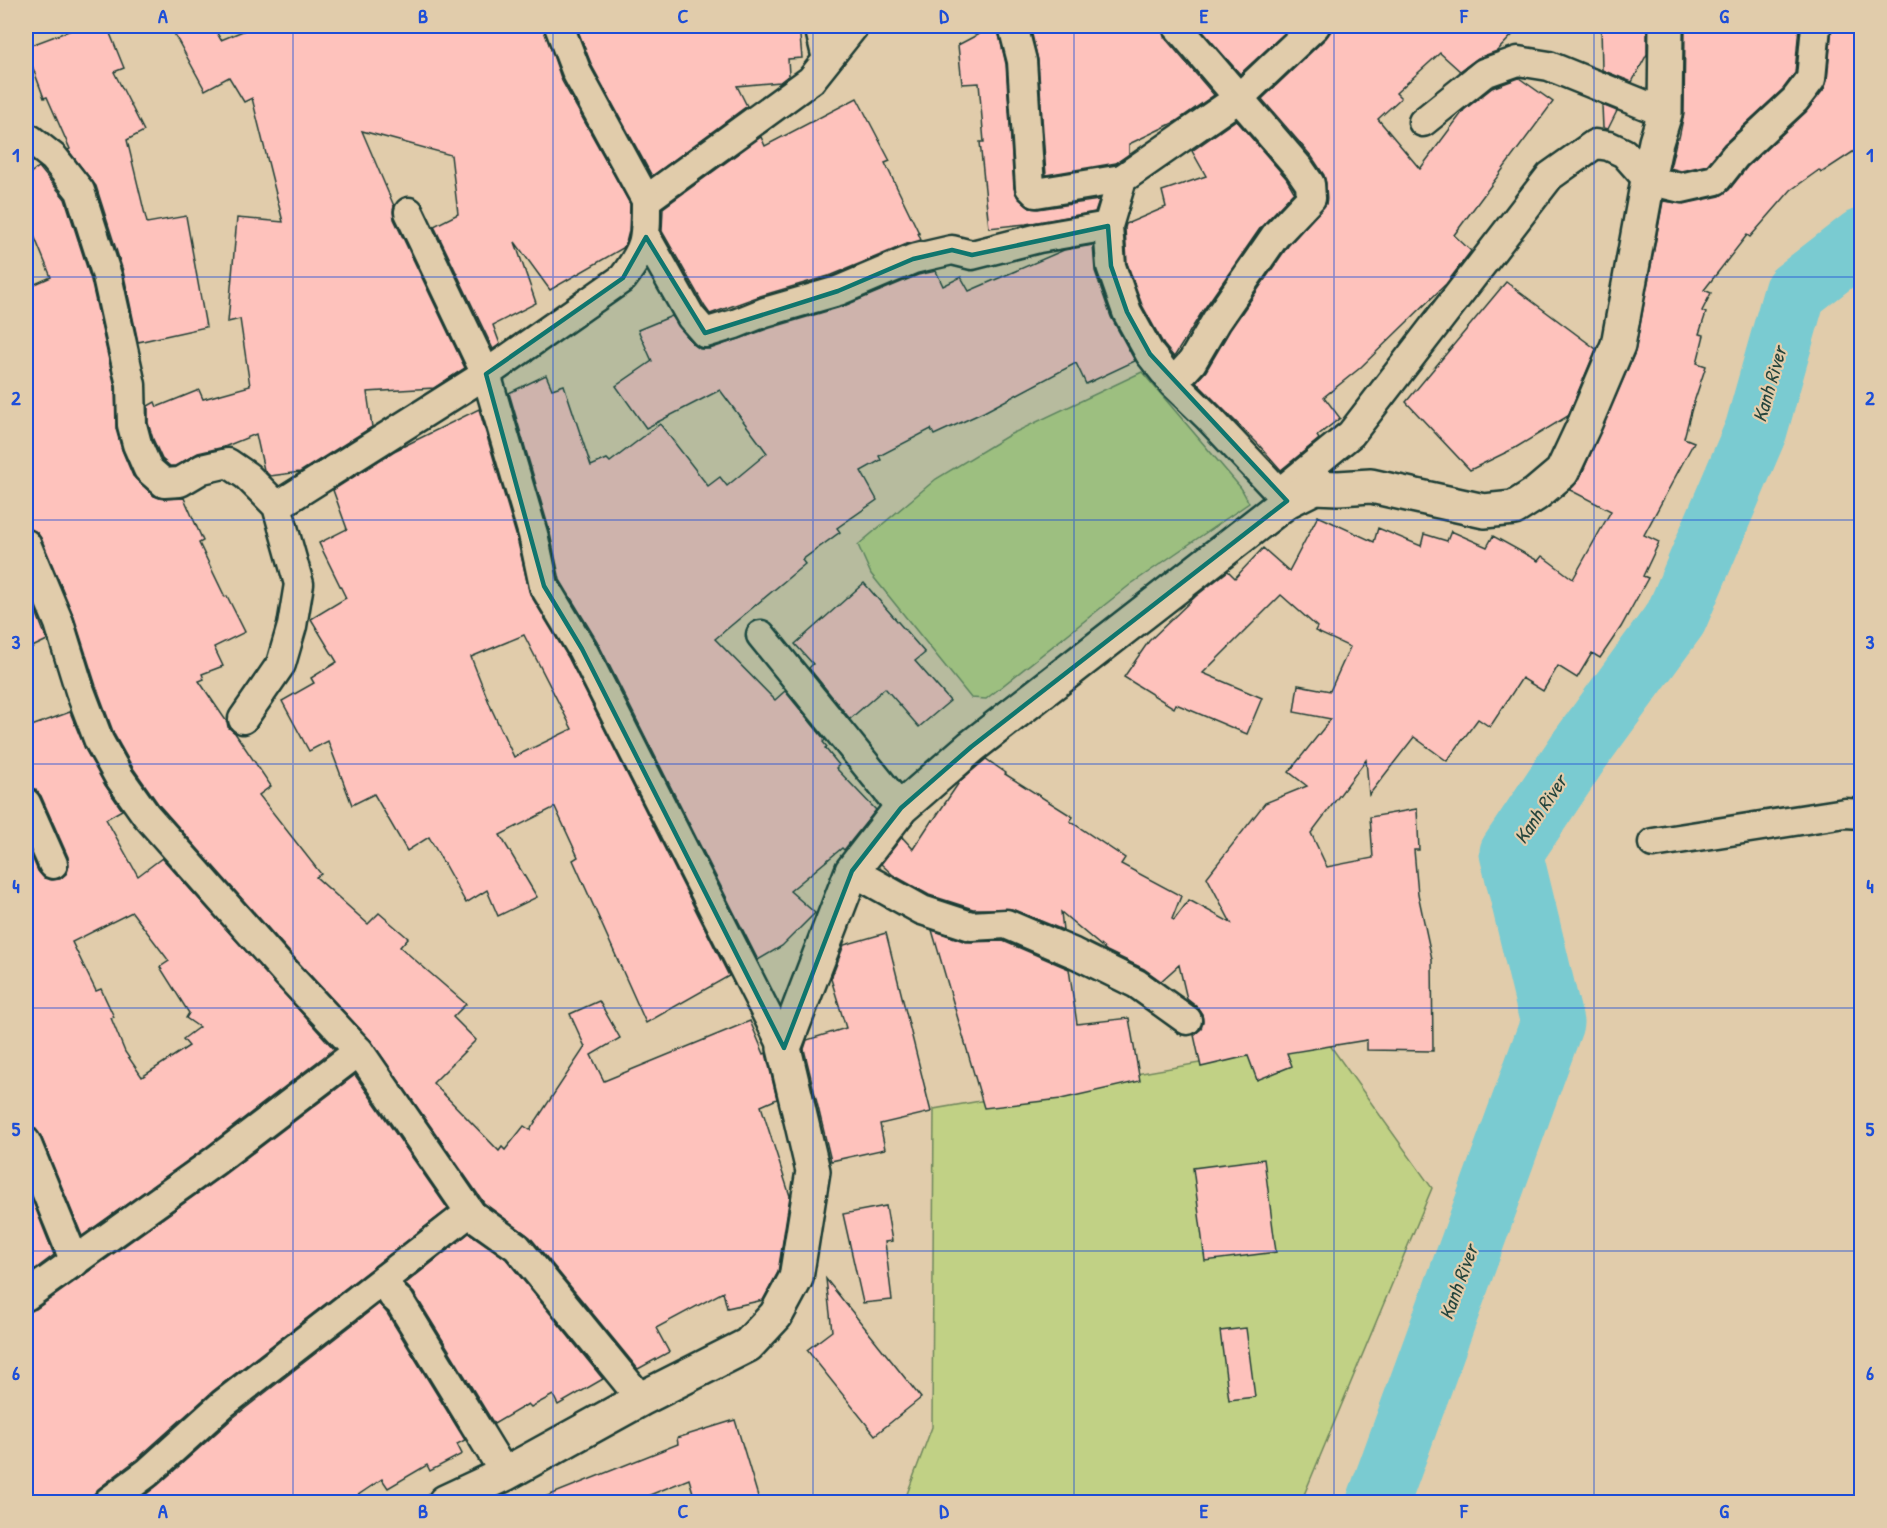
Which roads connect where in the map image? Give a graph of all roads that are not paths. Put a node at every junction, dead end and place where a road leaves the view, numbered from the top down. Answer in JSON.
{"nodes":[{"id":1,"x":560,"y":26,"type":"edge"},
{"id":2,"x":819,"y":26,"type":"edge"},
{"id":3,"x":854,"y":26,"type":"edge"},
{"id":4,"x":1013,"y":26,"type":"edge"},
{"id":5,"x":1177,"y":26,"type":"edge"},
{"id":6,"x":1315,"y":26,"type":"edge"},
{"id":7,"x":1666,"y":26,"type":"edge"},
{"id":8,"x":1816,"y":26,"type":"edge"},
{"id":9,"x":827,"y":59,"type":"junction"},
{"id":10,"x":1240,"y":97,"type":"junction"},
{"id":11,"x":1665,"y":113,"type":"junction"},
{"id":12,"x":1423,"y":122,"type":"dead end"},
{"id":13,"x":27,"y":145,"type":"edge"},
{"id":14,"x":1122,"y":180,"type":"junction"},
{"id":15,"x":1648,"y":180,"type":"junction"},
{"id":16,"x":646,"y":200,"type":"junction"},
{"id":17,"x":409,"y":212,"type":"dead end"},
{"id":18,"x":1108,"y":226,"type":"junction"},
{"id":19,"x":646,"y":237,"type":"junction"},
{"id":20,"x":486,"y":374,"type":"junction"},
{"id":21,"x":1173,"y":383,"type":"junction"},
{"id":22,"x":1283,"y":497,"type":"junction"},
{"id":23,"x":277,"y":506,"type":"junction"},
{"id":24,"x":26,"y":544,"type":"edge"},
{"id":25,"x":761,"y":635,"type":"dead end"},
{"id":26,"x":243,"y":719,"type":"dead end"},
{"id":27,"x":26,"y":803,"type":"edge"},
{"id":28,"x":901,"y":808,"type":"junction"},
{"id":29,"x":1862,"y":814,"type":"edge"},
{"id":30,"x":1653,"y":843,"type":"dead end"},
{"id":31,"x":53,"y":864,"type":"dead end"},
{"id":32,"x":852,"y":871,"type":"junction"},
{"id":33,"x":1186,"y":1020,"type":"dead end"},
{"id":34,"x":784,"y":1048,"type":"junction"},
{"id":35,"x":359,"y":1051,"type":"junction"},
{"id":36,"x":26,"y":1142,"type":"edge"},
{"id":37,"x":470,"y":1212,"type":"junction"},
{"id":38,"x":75,"y":1262,"type":"junction"},
{"id":39,"x":384,"y":1279,"type":"junction"},
{"id":40,"x":26,"y":1296,"type":"edge"},
{"id":41,"x":641,"y":1399,"type":"junction"},
{"id":42,"x":505,"y":1474,"type":"junction"},
{"id":43,"x":450,"y":1501,"type":"edge"},
{"id":44,"x":108,"y":1503,"type":"edge"}],
"edges":[{"from":1,"to":16,"type":"street"},
{"from":2,"to":9,"type":"street"},
{"from":3,"to":9,"type":"street"},
{"from":4,"to":14,"type":"street"},
{"from":5,"to":10,"type":"street"},
{"from":6,"to":10,"type":"street"},
{"from":7,"to":11,"type":"street"},
{"from":8,"to":15,"type":"street"},
{"from":9,"to":16,"type":"street"},
{"from":10,"to":14,"type":"street"},
{"from":10,"to":21,"type":"street"},
{"from":11,"to":12,"type":"street"},
{"from":11,"to":15,"type":"street"},
{"from":13,"to":23,"type":"street"},
{"from":14,"to":18,"type":"street"},
{"from":15,"to":22,"type":"street"},
{"from":15,"to":22,"type":"street"},
{"from":16,"to":19,"type":"street"},
{"from":17,"to":20,"type":"street"},
{"from":18,"to":19,"type":"street"},
{"from":18,"to":21,"type":"street"},
{"from":19,"to":20,"type":"street"},
{"from":20,"to":23,"type":"street"},
{"from":20,"to":34,"type":"street"},
{"from":21,"to":22,"type":"street"},
{"from":22,"to":28,"type":"street"},
{"from":23,"to":26,"type":"street"},
{"from":24,"to":35,"type":"street"},
{"from":25,"to":28,"type":"street"},
{"from":27,"to":31,"type":"street"},
{"from":28,"to":32,"type":"street"},
{"from":29,"to":30,"type":"street"},
{"from":32,"to":33,"type":"street"},
{"from":32,"to":34,"type":"street"},
{"from":34,"to":41,"type":"street"},
{"from":35,"to":37,"type":"street"},
{"from":35,"to":38,"type":"street"},
{"from":36,"to":38,"type":"street"},
{"from":37,"to":39,"type":"street"},
{"from":37,"to":41,"type":"street"},
{"from":38,"to":40,"type":"street"},
{"from":39,"to":42,"type":"street"},
{"from":39,"to":44,"type":"street"},
{"from":41,"to":42,"type":"street"},
{"from":42,"to":43,"type":"street"}]}
